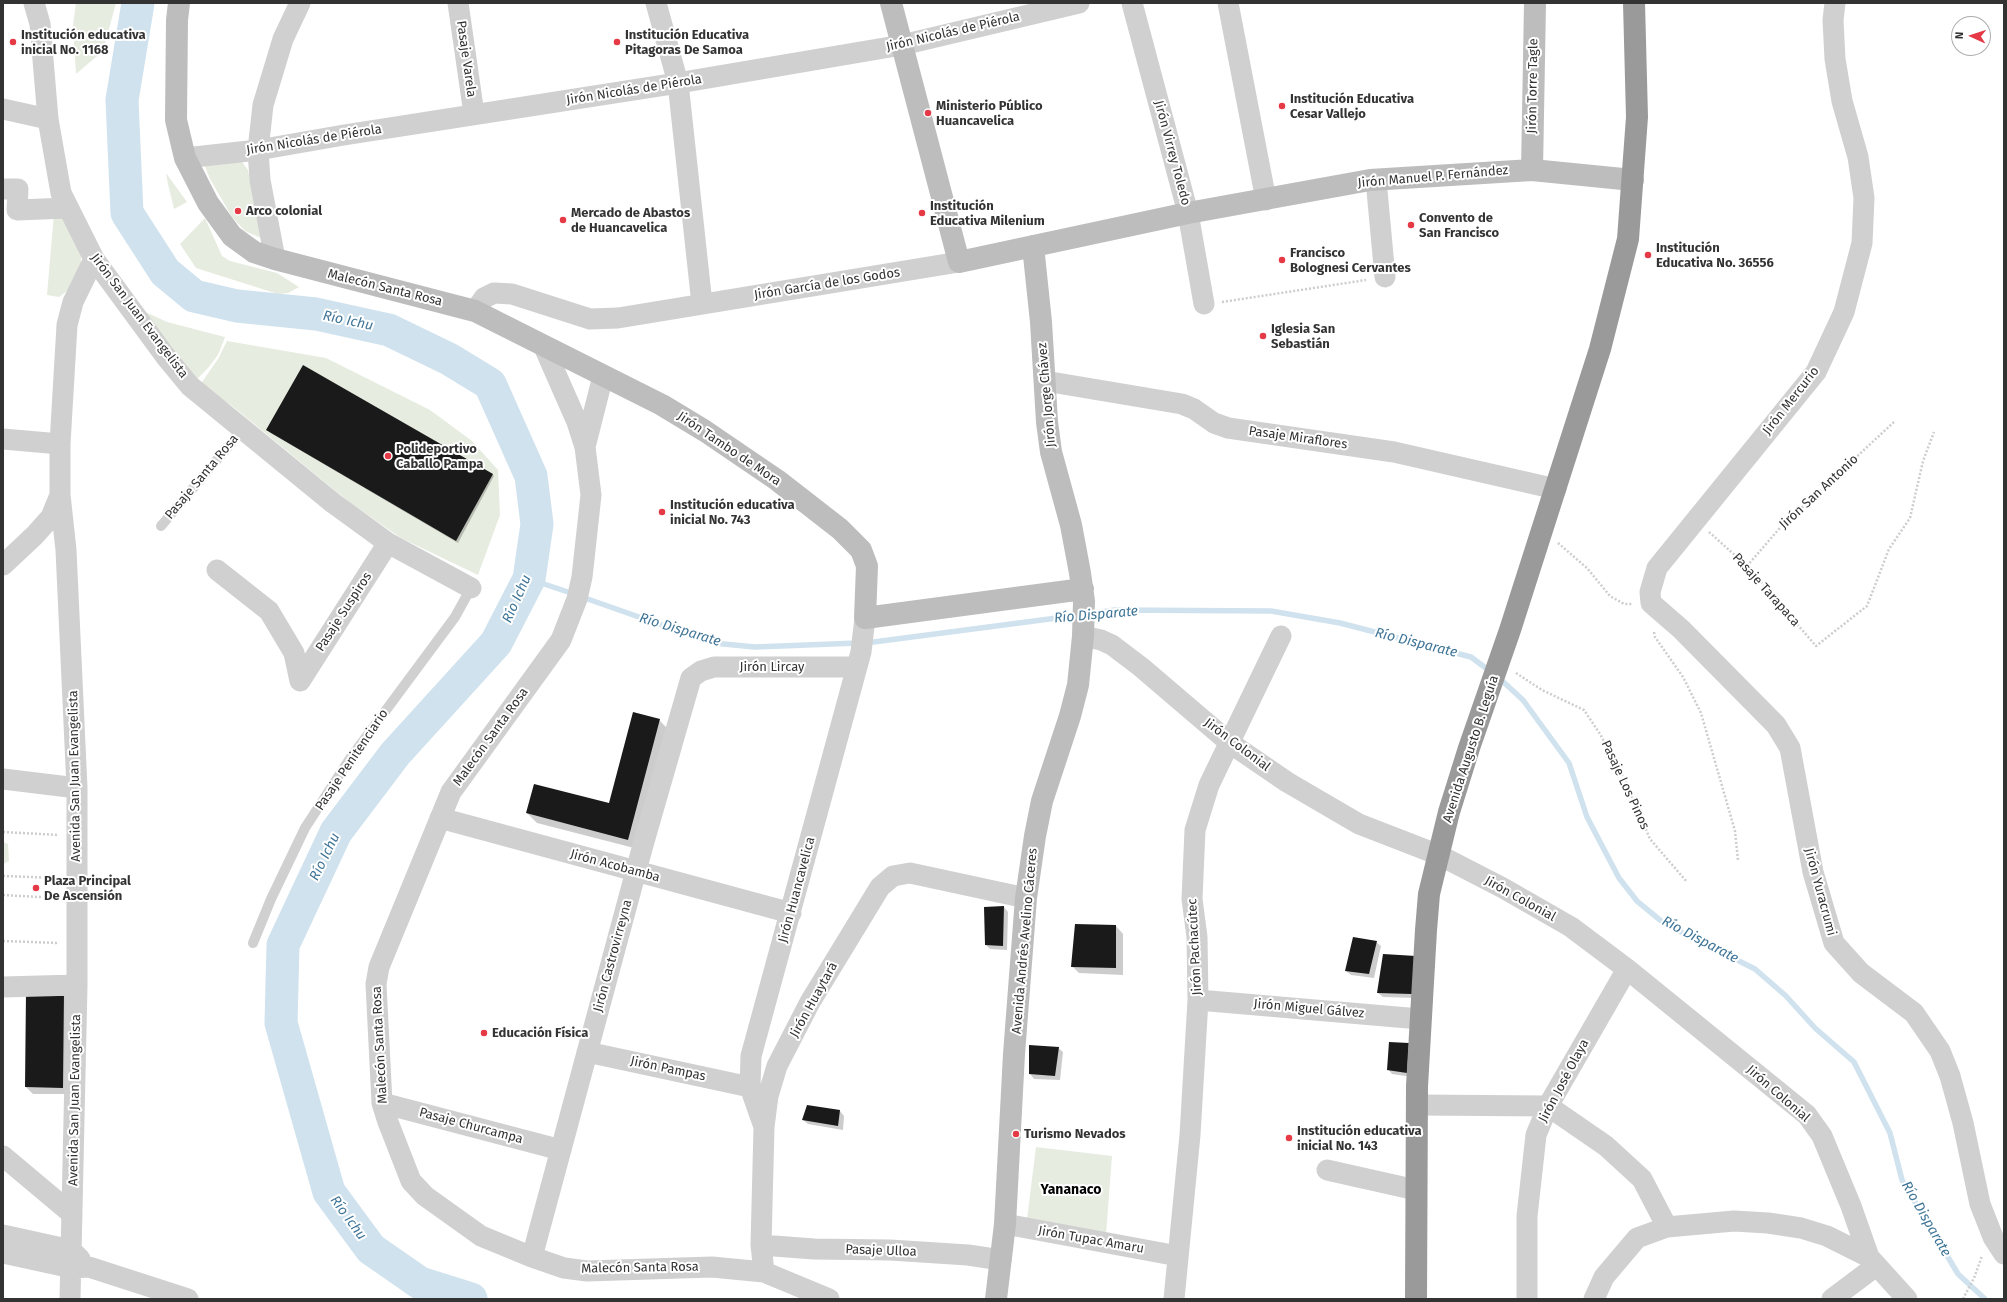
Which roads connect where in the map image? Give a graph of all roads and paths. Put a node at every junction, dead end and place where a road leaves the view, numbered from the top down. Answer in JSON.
{"nodes":[{"id":1,"x":34,"y":3,"type":"edge"},
{"id":2,"x":180,"y":3,"type":"edge"},
{"id":3,"x":300,"y":3,"type":"edge"},
{"id":4,"x":458,"y":3,"type":"edge"},
{"id":5,"x":656,"y":3,"type":"edge"},
{"id":6,"x":891,"y":3,"type":"edge"},
{"id":7,"x":1079,"y":3,"type":"edge"},
{"id":8,"x":1132,"y":3,"type":"edge"},
{"id":9,"x":1228,"y":3,"type":"edge"},
{"id":10,"x":1535,"y":3,"type":"edge"},
{"id":11,"x":1634,"y":3,"type":"edge"},
{"id":12,"x":1835,"y":3,"type":"edge"},
{"id":13,"x":902,"y":46,"type":"junction"},
{"id":14,"x":678,"y":83,"type":"junction"},
{"id":15,"x":3,"y":110,"type":"edge"},
{"id":16,"x":474,"y":114,"type":"junction"},
{"id":17,"x":48,"y":119,"type":"junction"},
{"id":18,"x":258,"y":150,"type":"junction"},
{"id":19,"x":185,"y":158,"type":"junction"},
{"id":20,"x":1532,"y":170,"type":"junction"},
{"id":21,"x":1376,"y":180,"type":"junction"},
{"id":22,"x":1633,"y":180,"type":"junction"},
{"id":23,"x":5,"y":189,"type":"dead end"},
{"id":24,"x":1266,"y":200,"type":"junction"},
{"id":25,"x":68,"y":208,"type":"junction"},
{"id":26,"x":1188,"y":213,"type":"junction"},
{"id":27,"x":1033,"y":246,"type":"junction"},
{"id":28,"x":94,"y":259,"type":"junction"},
{"id":29,"x":274,"y":259,"type":"junction"},
{"id":30,"x":959,"y":262,"type":"junction"},
{"id":31,"x":1385,"y":277,"type":"joint"},
{"id":32,"x":702,"y":304,"type":"junction"},
{"id":33,"x":1204,"y":304,"type":"joint"},
{"id":34,"x":475,"y":311,"type":"junction"},
{"id":35,"x":544,"y":347,"type":"junction"},
{"id":36,"x":603,"y":376,"type":"junction"},
{"id":37,"x":1044,"y":381,"type":"junction"},
{"id":38,"x":1894,"y":422,"type":"dead end"},
{"id":39,"x":243,"y":429,"type":"junction"},
{"id":40,"x":1934,"y":432,"type":"dead end"},
{"id":41,"x":3,"y":439,"type":"edge"},
{"id":42,"x":60,"y":444,"type":"junction"},
{"id":43,"x":585,"y":447,"type":"junction"},
{"id":44,"x":1556,"y":489,"type":"junction"},
{"id":45,"x":60,"y":495,"type":"junction"},
{"id":46,"x":1696,"y":520,"type":"junction"},
{"id":47,"x":161,"y":526,"type":"dead end"},
{"id":48,"x":1542,"y":532,"type":"junction"},
{"id":49,"x":388,"y":544,"type":"junction"},
{"id":50,"x":3,"y":565,"type":"edge"},
{"id":51,"x":1747,"y":566,"type":"junction"},
{"id":52,"x":217,"y":570,"type":"dead end"},
{"id":53,"x":471,"y":588,"type":"joint"},
{"id":54,"x":1083,"y":595,"type":"junction"},
{"id":55,"x":1651,"y":603,"type":"junction"},
{"id":56,"x":1083,"y":632,"type":"junction"},
{"id":57,"x":1281,"y":636,"type":"dead end"},
{"id":58,"x":862,"y":643,"type":"junction"},
{"id":59,"x":1517,"y":666,"type":"dead end"},
{"id":60,"x":691,"y":678,"type":"joint"},
{"id":61,"x":1230,"y":743,"type":"junction"},
{"id":62,"x":3,"y":779,"type":"edge"},
{"id":63,"x":77,"y":788,"type":"junction"},
{"id":64,"x":440,"y":818,"type":"junction"},
{"id":65,"x":3,"y":832,"type":"edge"},
{"id":66,"x":62,"y":835,"type":"dead end"},
{"id":67,"x":1439,"y":855,"type":"junction"},
{"id":68,"x":1738,"y":860,"type":"dead end"},
{"id":69,"x":636,"y":872,"type":"junction"},
{"id":70,"x":3,"y":876,"type":"edge"},
{"id":71,"x":61,"y":878,"type":"dead end"},
{"id":72,"x":1686,"y":882,"type":"dead end"},
{"id":73,"x":3,"y":895,"type":"edge"},
{"id":74,"x":61,"y":898,"type":"dead end"},
{"id":75,"x":1026,"y":898,"type":"junction"},
{"id":76,"x":791,"y":912,"type":"junction"},
{"id":77,"x":3,"y":941,"type":"edge"},
{"id":78,"x":59,"y":943,"type":"dead end"},
{"id":79,"x":253,"y":943,"type":"dead end"},
{"id":80,"x":1627,"y":969,"type":"junction"},
{"id":81,"x":77,"y":985,"type":"junction"},
{"id":82,"x":3,"y":987,"type":"edge"},
{"id":83,"x":1198,"y":1000,"type":"junction"},
{"id":84,"x":1420,"y":1019,"type":"junction"},
{"id":85,"x":587,"y":1052,"type":"junction"},
{"id":86,"x":750,"y":1087,"type":"junction"},
{"id":87,"x":382,"y":1103,"type":"junction"},
{"id":88,"x":1418,"y":1105,"type":"junction"},
{"id":89,"x":1548,"y":1106,"type":"junction"},
{"id":90,"x":764,"y":1127,"type":"junction"},
{"id":91,"x":561,"y":1150,"type":"junction"},
{"id":92,"x":3,"y":1156,"type":"edge"},
{"id":93,"x":1327,"y":1170,"type":"dead end"},
{"id":94,"x":1416,"y":1190,"type":"junction"},
{"id":95,"x":72,"y":1214,"type":"junction"},
{"id":96,"x":1005,"y":1224,"type":"junction"},
{"id":97,"x":1667,"y":1227,"type":"junction"},
{"id":98,"x":3,"y":1235,"type":"edge"},
{"id":99,"x":761,"y":1245,"type":"junction"},
{"id":100,"x":3,"y":1254,"type":"edge"},
{"id":101,"x":2004,"y":1254,"type":"edge"},
{"id":102,"x":1178,"y":1256,"type":"junction"},
{"id":103,"x":532,"y":1257,"type":"junction"},
{"id":104,"x":1001,"y":1260,"type":"junction"},
{"id":105,"x":77,"y":1262,"type":"junction"},
{"id":106,"x":1873,"y":1262,"type":"junction"},
{"id":107,"x":764,"y":1272,"type":"junction"},
{"id":108,"x":1974,"y":1278,"type":"dead end"},
{"id":109,"x":70,"y":1299,"type":"edge"},
{"id":110,"x":188,"y":1299,"type":"edge"},
{"id":111,"x":829,"y":1299,"type":"edge"},
{"id":112,"x":996,"y":1299,"type":"edge"},
{"id":113,"x":1174,"y":1299,"type":"edge"},
{"id":114,"x":1416,"y":1299,"type":"edge"},
{"id":115,"x":1527,"y":1299,"type":"edge"},
{"id":116,"x":1594,"y":1299,"type":"edge"},
{"id":117,"x":1832,"y":1299,"type":"edge"},
{"id":118,"x":1907,"y":1299,"type":"edge"},
{"id":119,"x":1963,"y":1299,"type":"edge"}],
"edges":[{"from":1,"to":17,"type":"street","name":"Jirón San Juan Evangelista"},
{"from":2,"to":19,"type":"main road","name":"Malecón Santa Rosa"},
{"from":3,"to":18,"type":"street"},
{"from":4,"to":16,"type":"street","name":"Pasaje Varela"},
{"from":5,"to":14,"type":"street"},
{"from":6,"to":13,"type":"main road"},
{"from":7,"to":13,"type":"street","name":"Jirón Nicolás de Piérola"},
{"from":8,"to":26,"type":"street","name":"Jirón Virrey Toledo"},
{"from":9,"to":24,"type":"street"},
{"from":10,"to":20,"type":"main road","name":"Jirón Torre Tagle"},
{"from":11,"to":22,"type":"highway","name":"Avenida Augusto B. Leguía"},
{"from":12,"to":46,"type":"street","name":"Jirón Mercurio"},
{"from":13,"to":14,"type":"street","name":"Jirón Nicolás de Piérola"},
{"from":13,"to":30,"type":"main road"},
{"from":14,"to":16,"type":"street","name":"Jirón Nicolás de Piérola"},
{"from":14,"to":32,"type":"street"},
{"from":15,"to":17,"type":"street"},
{"from":16,"to":18,"type":"street","name":"Jirón Nicolás de Piérola"},
{"from":17,"to":25,"type":"street","name":"Jirón San Juan Evangelista"},
{"from":18,"to":19,"type":"street","name":"Jirón Nicolás de Piérola"},
{"from":18,"to":29,"type":"street"},
{"from":19,"to":29,"type":"main road","name":"Malecón Santa Rosa"},
{"from":20,"to":21,"type":"main road","name":"Jirón Manuel P. Fernández"},
{"from":20,"to":22,"type":"main road","name":"Jirón Manuel P. Fernández"},
{"from":21,"to":24,"type":"main road","name":"Jirón Manuel P. Fernández"},
{"from":21,"to":31,"type":"street"},
{"from":22,"to":44,"type":"highway","name":"Avenida Augusto B. Leguía"},
{"from":23,"to":25,"type":"street"},
{"from":24,"to":26,"type":"main road","name":"Jirón Manuel P. Fernández"},
{"from":25,"to":28,"type":"street","name":"Jirón San Juan Evangelista"},
{"from":26,"to":27,"type":"main road","name":"Jirón García de los Godos"},
{"from":26,"to":33,"type":"street","name":"Jirón Virrey Toledo"},
{"from":27,"to":30,"type":"main road","name":"Jirón García de los Godos"},
{"from":27,"to":37,"type":"main road","name":"Jirón Jorge Chávez"},
{"from":28,"to":39,"type":"street","name":"Jirón San Juan Evangelista"},
{"from":28,"to":42,"type":"street","name":"Avenida San Juan Evangelista"},
{"from":29,"to":34,"type":"main road","name":"Malecón Santa Rosa"},
{"from":30,"to":32,"type":"street","name":"Jirón García de los Godos"},
{"from":31,"to":33,"type":"path"},
{"from":32,"to":34,"type":"street","name":"Jirón García de los Godos"},
{"from":34,"to":35,"type":"main road","name":"Malecón Santa Rosa"},
{"from":35,"to":36,"type":"main road","name":"Jirón Tambo de Mora"},
{"from":35,"to":43,"type":"street"},
{"from":36,"to":43,"type":"street"},
{"from":36,"to":58,"type":"main road","name":"Jirón Tambo de Mora"},
{"from":37,"to":44,"type":"street","name":"Pasaje Miraflores"},
{"from":37,"to":54,"type":"main road","name":"Jirón Jorge Chávez"},
{"from":38,"to":51,"type":"path","name":"Jirón San Antonio"},
{"from":39,"to":47,"type":"lane","name":"Pasaje Santa Rosa"},
{"from":39,"to":49,"type":"street","name":"Jirón San Juan Evangelista"},
{"from":40,"to":51,"type":"path","name":"Pasaje Tarapaca"},
{"from":41,"to":42,"type":"street"},
{"from":42,"to":45,"type":"street","name":"Avenida San Juan Evangelista"},
{"from":43,"to":64,"type":"street","name":"Malecón Santa Rosa"},
{"from":44,"to":48,"type":"highway","name":"Avenida Augusto B. Leguía"},
{"from":45,"to":50,"type":"street"},
{"from":45,"to":63,"type":"street","name":"Avenida San Juan Evangelista"},
{"from":46,"to":51,"type":"path","name":"Pasaje Tarapaca"},
{"from":46,"to":55,"type":"street","name":"Jirón Mercurio"},
{"from":48,"to":55,"type":"path"},
{"from":48,"to":67,"type":"highway","name":"Avenida Augusto B. Leguía"},
{"from":49,"to":52,"type":"street","name":"Pasaje Suspiros"},
{"from":49,"to":53,"type":"street","name":"Jirón San Juan Evangelista"},
{"from":53,"to":79,"type":"lane","name":"Pasaje Penitenciario"},
{"from":54,"to":56,"type":"main road","name":"Avenida Andrés Avelino Cáceres"},
{"from":54,"to":58,"type":"main road"},
{"from":55,"to":68,"type":"path"},
{"from":55,"to":101,"type":"street","name":"Jirón Yuracrumi"},
{"from":56,"to":61,"type":"street","name":"Jirón Colonial"},
{"from":56,"to":75,"type":"main road","name":"Avenida Andrés Avelino Cáceres"},
{"from":57,"to":61,"type":"street","name":"Jirón Pachacútec"},
{"from":58,"to":60,"type":"street","name":"Jirón Lircay"},
{"from":58,"to":76,"type":"street","name":"Jirón Huancavelica"},
{"from":59,"to":72,"type":"path","name":"Pasaje Los Pinos"},
{"from":60,"to":69,"type":"street","name":"Jirón Castrovirreyna"},
{"from":61,"to":67,"type":"street","name":"Jirón Colonial"},
{"from":61,"to":83,"type":"street","name":"Jirón Pachacútec"},
{"from":62,"to":63,"type":"street"},
{"from":63,"to":81,"type":"street","name":"Avenida San Juan Evangelista"},
{"from":64,"to":69,"type":"street","name":"Jirón Acobamba"},
{"from":64,"to":87,"type":"street","name":"Malecón Santa Rosa"},
{"from":65,"to":66,"type":"path"},
{"from":67,"to":80,"type":"street","name":"Jirón Colonial"},
{"from":67,"to":84,"type":"highway","name":"Avenida Augusto B. Leguía"},
{"from":69,"to":76,"type":"street","name":"Jirón Acobamba"},
{"from":69,"to":85,"type":"street","name":"Jirón Castrovirreyna"},
{"from":70,"to":71,"type":"path"},
{"from":73,"to":74,"type":"path"},
{"from":75,"to":90,"type":"street","name":"Jirón Huaytará"},
{"from":75,"to":96,"type":"main road","name":"Avenida Andrés Avelino Cáceres"},
{"from":76,"to":86,"type":"street","name":"Jirón Huancavelica"},
{"from":77,"to":78,"type":"path"},
{"from":80,"to":89,"type":"street","name":"Jirón José Olaya"},
{"from":80,"to":106,"type":"street","name":"Jirón Colonial"},
{"from":81,"to":82,"type":"street"},
{"from":81,"to":95,"type":"street","name":"Avenida San Juan Evangelista"},
{"from":83,"to":84,"type":"street","name":"Jirón Miguel Gálvez"},
{"from":83,"to":102,"type":"street","name":"Jirón Pachacútec"},
{"from":84,"to":88,"type":"highway","name":"Avenida Augusto B. Leguía"},
{"from":85,"to":86,"type":"street","name":"Jirón Pampas"},
{"from":85,"to":91,"type":"street","name":"Jirón Castrovirreyna"},
{"from":86,"to":90,"type":"street","name":"Jirón Huancavelica"},
{"from":87,"to":91,"type":"street","name":"Pasaje Churcampa"},
{"from":87,"to":103,"type":"street","name":"Malecón Santa Rosa"},
{"from":88,"to":89,"type":"street"},
{"from":88,"to":94,"type":"highway","name":"Avenida Augusto B. Leguía"},
{"from":89,"to":97,"type":"street"},
{"from":89,"to":115,"type":"street","name":"Jirón José Olaya"},
{"from":90,"to":99,"type":"street","name":"Jirón Huaytará"},
{"from":91,"to":103,"type":"street","name":"Jirón Castrovirreyna"},
{"from":92,"to":95,"type":"street"},
{"from":93,"to":94,"type":"street"},
{"from":94,"to":114,"type":"highway","name":"Avenida Augusto B. Leguía"},
{"from":95,"to":105,"type":"street","name":"Avenida San Juan Evangelista"},
{"from":96,"to":102,"type":"street","name":"Jirón Tupac Amaru"},
{"from":96,"to":104,"type":"main road","name":"Avenida Andrés Avelino Cáceres"},
{"from":97,"to":106,"type":"street"},
{"from":97,"to":116,"type":"street"},
{"from":98,"to":105,"type":"street"},
{"from":99,"to":104,"type":"street","name":"Pasaje Ulloa"},
{"from":99,"to":107,"type":"street","name":"Jirón Huaytará"},
{"from":100,"to":105,"type":"street"},
{"from":102,"to":113,"type":"street","name":"Jirón Pachacútec"},
{"from":103,"to":107,"type":"street","name":"Malecón Santa Rosa"},
{"from":104,"to":112,"type":"main road","name":"Avenida Andrés Avelino Cáceres"},
{"from":105,"to":109,"type":"street","name":"Avenida San Juan Evangelista"},
{"from":105,"to":110,"type":"street"},
{"from":106,"to":117,"type":"street"},
{"from":106,"to":118,"type":"street"},
{"from":107,"to":111,"type":"street","name":"Malecón Santa Rosa"},
{"from":108,"to":119,"type":"path"}]}
